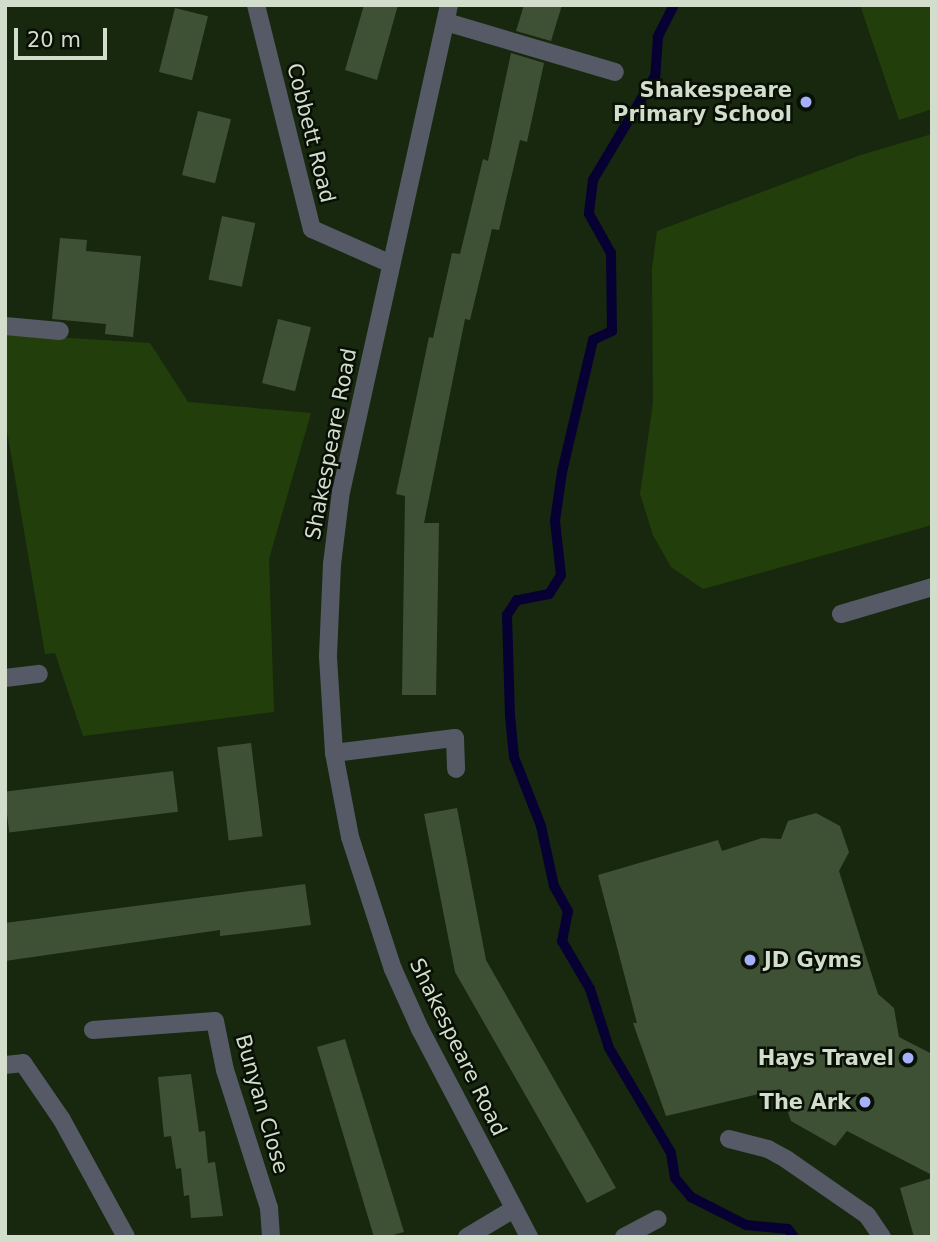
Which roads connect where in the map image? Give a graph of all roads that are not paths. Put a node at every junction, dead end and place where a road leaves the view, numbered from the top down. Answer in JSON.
{"nodes":[{"id":1,"x":256,"y":5,"type":"edge"},
{"id":2,"x":448,"y":14,"type":"edge"},
{"id":3,"x":615,"y":72,"type":"dead end"},
{"id":4,"x":391,"y":264,"type":"junction"},
{"id":5,"x":5,"y":326,"type":"edge"},
{"id":6,"x":60,"y":331,"type":"dead end"},
{"id":7,"x":932,"y":587,"type":"edge"},
{"id":8,"x":841,"y":614,"type":"dead end"},
{"id":9,"x":39,"y":674,"type":"dead end"},
{"id":10,"x":5,"y":678,"type":"edge"},
{"id":11,"x":334,"y":753,"type":"junction"},
{"id":12,"x":456,"y":769,"type":"dead end"},
{"id":13,"x":93,"y":1030,"type":"dead end"},
{"id":14,"x":5,"y":1065,"type":"edge"},
{"id":15,"x":729,"y":1139,"type":"dead end"},
{"id":16,"x":514,"y":1209,"type":"junction"},
{"id":17,"x":658,"y":1219,"type":"dead end"},
{"id":18,"x":126,"y":1237,"type":"edge"},
{"id":19,"x":271,"y":1237,"type":"edge"},
{"id":20,"x":467,"y":1237,"type":"edge"},
{"id":21,"x":529,"y":1237,"type":"edge"},
{"id":22,"x":624,"y":1237,"type":"edge"},
{"id":23,"x":882,"y":1237,"type":"edge"}],
"edges":[{"from":1,"to":4,"type":"street","name":"Cobbett Road"},
{"from":2,"to":3,"type":"street"},
{"from":2,"to":4,"type":"street","name":"Shakespeare Road"},
{"from":4,"to":11,"type":"street","name":"Shakespeare Road"},
{"from":5,"to":6,"type":"street"},
{"from":7,"to":8,"type":"street"},
{"from":9,"to":10,"type":"street"},
{"from":11,"to":12,"type":"street"},
{"from":11,"to":16,"type":"street","name":"Shakespeare Road"},
{"from":13,"to":19,"type":"street","name":"Bunyan Close"},
{"from":14,"to":18,"type":"street"},
{"from":15,"to":23,"type":"street"},
{"from":16,"to":20,"type":"street"},
{"from":16,"to":21,"type":"street","name":"Shakespeare Road"},
{"from":17,"to":22,"type":"street"}]}
